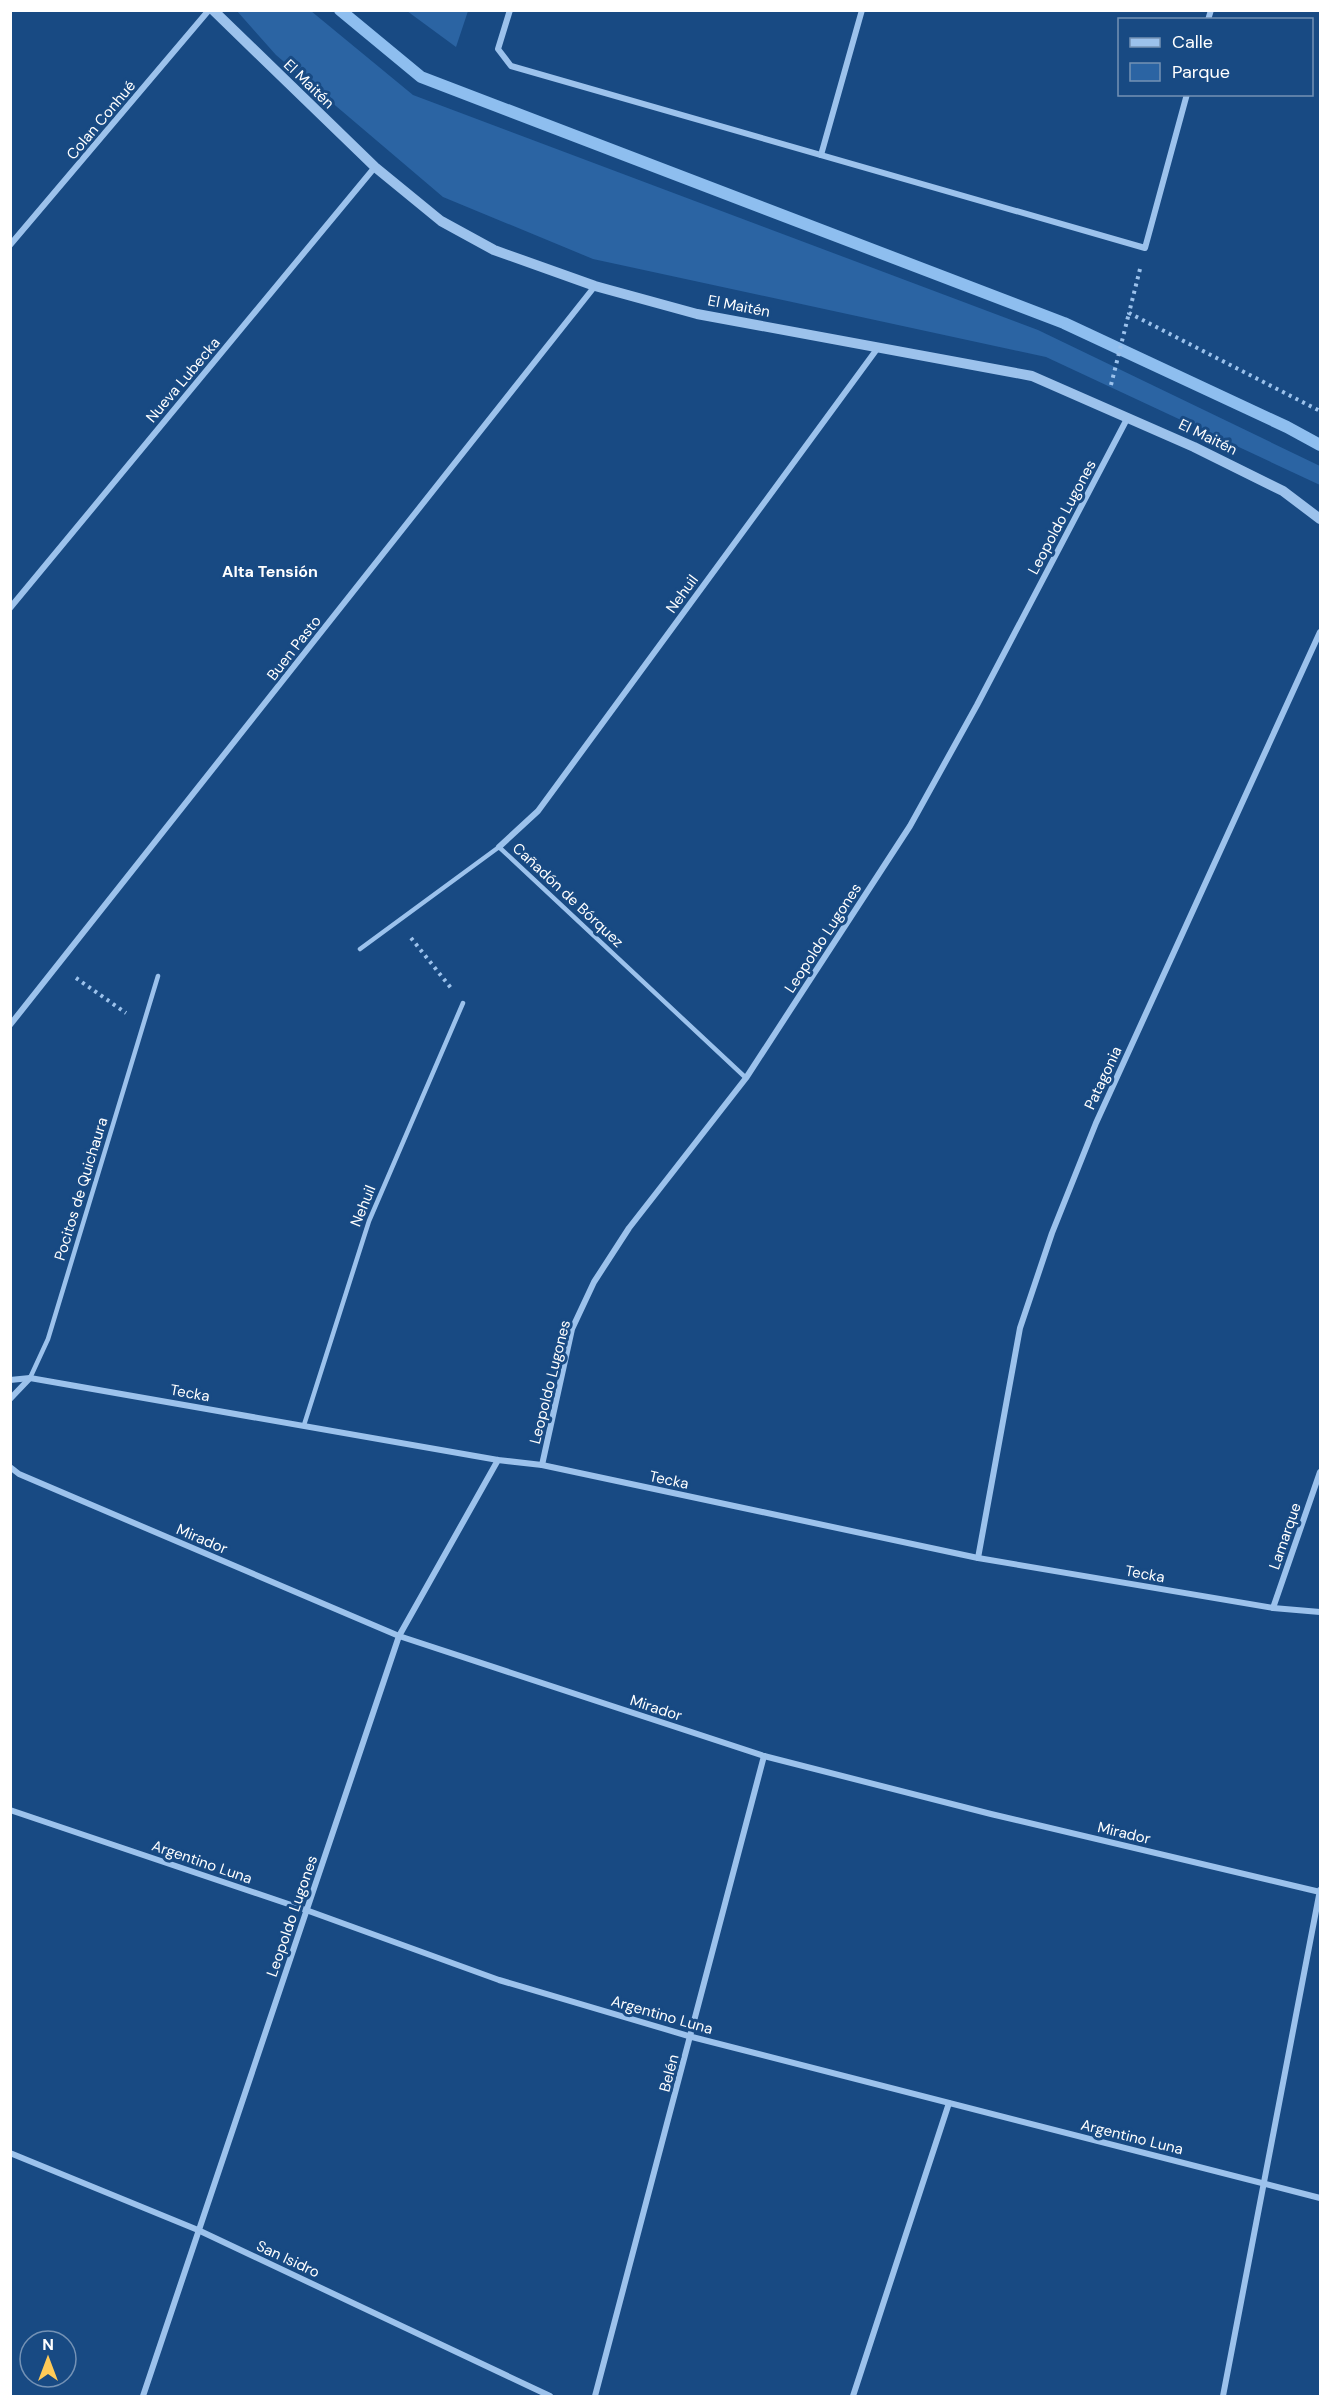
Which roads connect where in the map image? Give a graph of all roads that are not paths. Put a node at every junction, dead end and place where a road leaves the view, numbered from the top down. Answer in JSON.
{"nodes":[{"id":1,"x":211,"y":10,"type":"edge"},
{"id":2,"x":510,"y":10,"type":"edge"},
{"id":3,"x":862,"y":10,"type":"edge"},
{"id":4,"x":1186,"y":96,"type":"edge"},
{"id":5,"x":820,"y":155,"type":"junction"},
{"id":6,"x":375,"y":167,"type":"junction"},
{"id":7,"x":10,"y":245,"type":"edge"},
{"id":8,"x":595,"y":286,"type":"junction"},
{"id":9,"x":877,"y":349,"type":"junction"},
{"id":10,"x":1128,"y":417,"type":"junction"},
{"id":11,"x":1320,"y":519,"type":"edge"},
{"id":12,"x":10,"y":608,"type":"edge"},
{"id":13,"x":1320,"y":632,"type":"edge"},
{"id":14,"x":499,"y":847,"type":"junction"},
{"id":15,"x":360,"y":949,"type":"dead end"},
{"id":16,"x":158,"y":976,"type":"dead end"},
{"id":17,"x":464,"y":1003,"type":"road end"},
{"id":18,"x":10,"y":1025,"type":"edge"},
{"id":19,"x":746,"y":1078,"type":"junction"},
{"id":20,"x":30,"y":1378,"type":"junction"},
{"id":21,"x":10,"y":1380,"type":"edge"},
{"id":22,"x":10,"y":1399,"type":"edge"},
{"id":23,"x":304,"y":1425,"type":"junction"},
{"id":24,"x":498,"y":1460,"type":"junction"},
{"id":25,"x":542,"y":1465,"type":"junction"},
{"id":26,"x":10,"y":1467,"type":"edge"},
{"id":27,"x":1320,"y":1472,"type":"edge"},
{"id":28,"x":978,"y":1558,"type":"junction"},
{"id":29,"x":1273,"y":1608,"type":"junction"},
{"id":30,"x":1320,"y":1612,"type":"edge"},
{"id":31,"x":399,"y":1636,"type":"junction"},
{"id":32,"x":764,"y":1756,"type":"junction"},
{"id":33,"x":10,"y":1810,"type":"edge"},
{"id":34,"x":1320,"y":1891,"type":"edge"},
{"id":35,"x":306,"y":1910,"type":"junction"},
{"id":36,"x":692,"y":2037,"type":"junction"},
{"id":37,"x":949,"y":2103,"type":"junction"},
{"id":38,"x":10,"y":2153,"type":"edge"},
{"id":39,"x":1264,"y":2184,"type":"junction"},
{"id":40,"x":1320,"y":2198,"type":"edge"},
{"id":41,"x":198,"y":2230,"type":"junction"},
{"id":42,"x":143,"y":2397,"type":"edge"},
{"id":43,"x":550,"y":2397,"type":"edge"},
{"id":44,"x":595,"y":2397,"type":"edge"},
{"id":45,"x":853,"y":2397,"type":"edge"},
{"id":46,"x":1223,"y":2397,"type":"edge"}],
"edges":[{"from":1,"to":6,"type":"street","name":"El Maitén"},
{"from":1,"to":7,"type":"street","name":"Colan Conhué"},
{"from":2,"to":5,"type":"street"},
{"from":3,"to":5,"type":"street"},
{"from":4,"to":5,"type":"street"},
{"from":6,"to":8,"type":"street","name":"El Maitén"},
{"from":6,"to":12,"type":"street","name":"Nueva Lubecka"},
{"from":8,"to":9,"type":"street","name":"El Maitén"},
{"from":8,"to":18,"type":"street","name":"Buen Pasto"},
{"from":9,"to":10,"type":"street","name":"El Maitén"},
{"from":9,"to":14,"type":"street","name":"Nehuil"},
{"from":10,"to":11,"type":"street","name":"El Maitén"},
{"from":10,"to":19,"type":"street","name":"Leopoldo Lugones"},
{"from":13,"to":28,"type":"street","name":"Patagonia"},
{"from":14,"to":15,"type":"lane","name":"Cañadón de Bórquez"},
{"from":14,"to":19,"type":"lane","name":"Cañadón de Bórquez"},
{"from":16,"to":20,"type":"lane","name":"Pocitos de Quichaura"},
{"from":17,"to":23,"type":"lane","name":"Nehuil"},
{"from":19,"to":25,"type":"street","name":"Leopoldo Lugones"},
{"from":20,"to":21,"type":"street","name":"Tecka"},
{"from":20,"to":22,"type":"street","name":"Pocitos de Quichaura"},
{"from":20,"to":23,"type":"street","name":"Tecka"},
{"from":23,"to":24,"type":"street","name":"Tecka"},
{"from":24,"to":25,"type":"street","name":"Tecka"},
{"from":24,"to":31,"type":"street","name":"Leopoldo Lugones"},
{"from":25,"to":28,"type":"street","name":"Tecka"},
{"from":26,"to":31,"type":"street","name":"Mirador"},
{"from":27,"to":29,"type":"street","name":"Lamarque"},
{"from":28,"to":29,"type":"street","name":"Tecka"},
{"from":29,"to":30,"type":"street","name":"Tecka"},
{"from":31,"to":32,"type":"street","name":"Mirador"},
{"from":31,"to":35,"type":"street","name":"Leopoldo Lugones"},
{"from":32,"to":34,"type":"street","name":"Mirador"},
{"from":32,"to":36,"type":"street","name":"Belén"},
{"from":33,"to":35,"type":"street","name":"Argentino Luna"},
{"from":34,"to":39,"type":"street"},
{"from":35,"to":36,"type":"street","name":"Argentino Luna"},
{"from":35,"to":41,"type":"street","name":"Leopoldo Lugones"},
{"from":36,"to":37,"type":"street","name":"Argentino Luna"},
{"from":36,"to":44,"type":"street","name":"Belén"},
{"from":37,"to":39,"type":"street","name":"Argentino Luna"},
{"from":37,"to":45,"type":"street"},
{"from":38,"to":41,"type":"street","name":"San Isidro"},
{"from":39,"to":40,"type":"street","name":"Argentino Luna"},
{"from":39,"to":46,"type":"street"},
{"from":41,"to":42,"type":"street","name":"Leopoldo Lugones"},
{"from":41,"to":43,"type":"street","name":"San Isidro"}]}
